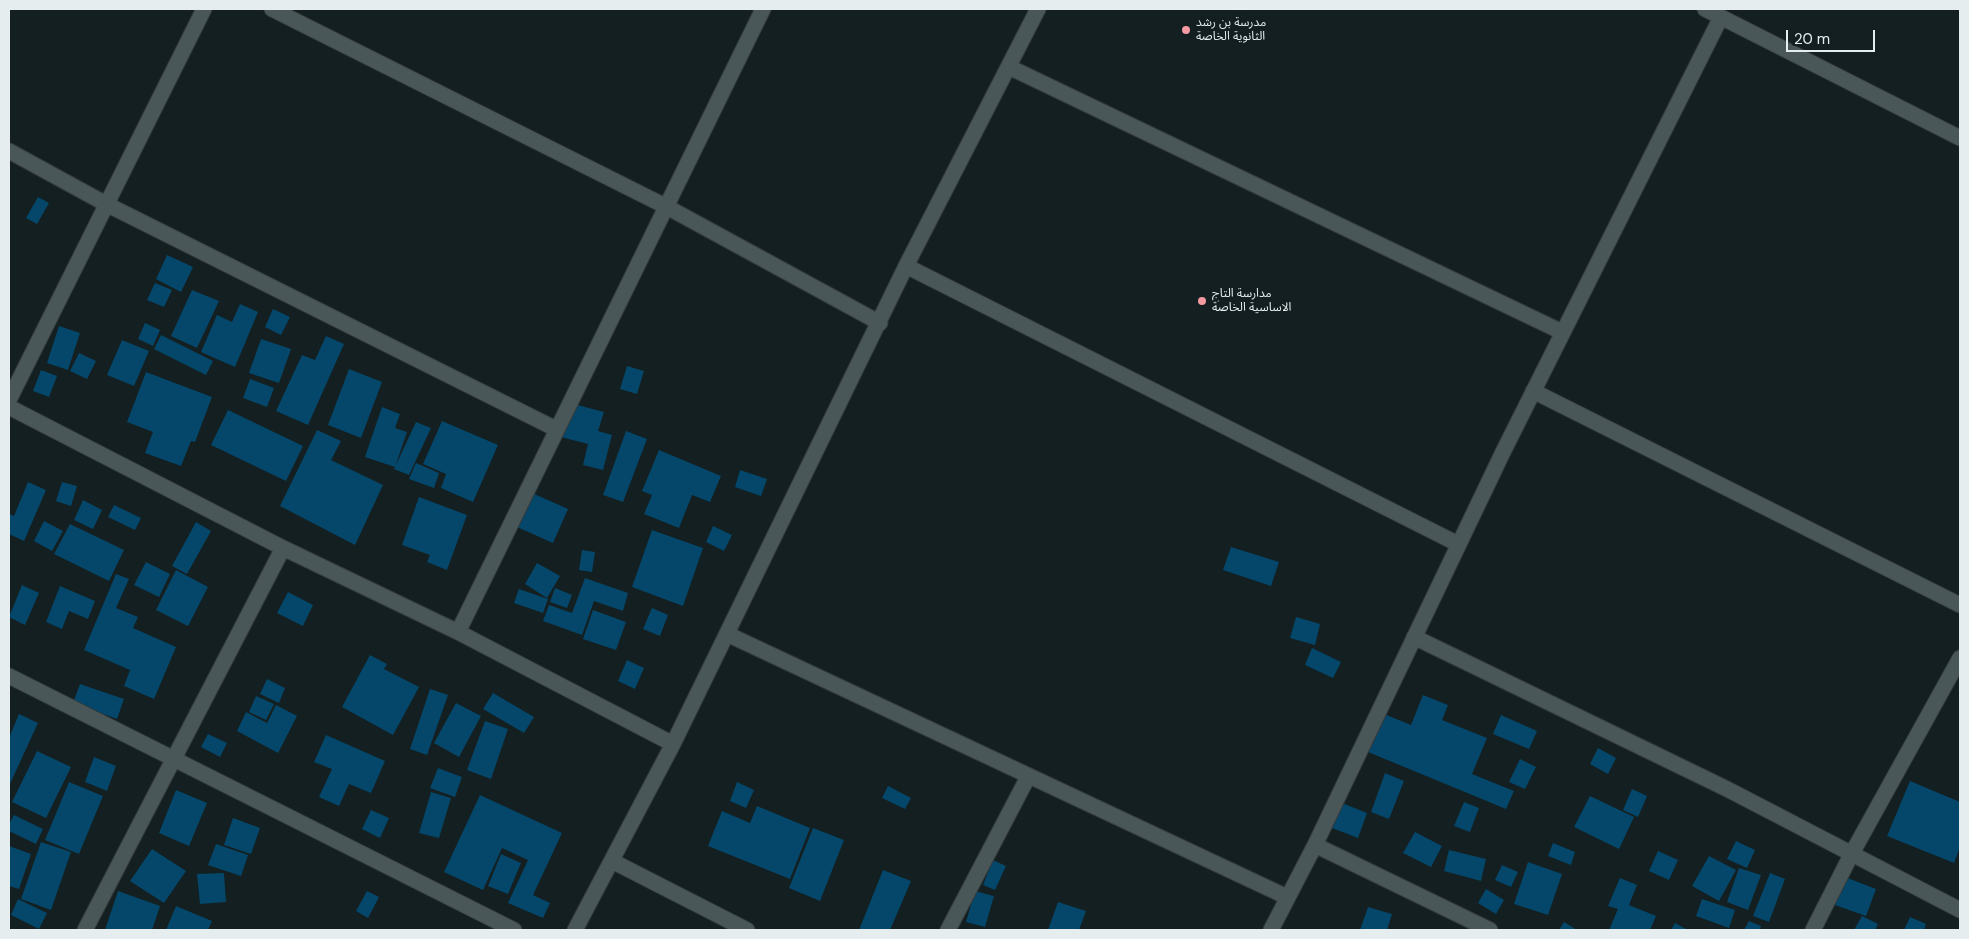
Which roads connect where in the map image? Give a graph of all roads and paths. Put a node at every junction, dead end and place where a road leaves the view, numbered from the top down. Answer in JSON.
{"nodes":[{"id":1,"x":204,"y":9,"type":"edge"},
{"id":2,"x":272,"y":9,"type":"edge"},
{"id":3,"x":763,"y":9,"type":"edge"},
{"id":4,"x":1038,"y":9,"type":"edge"},
{"id":5,"x":1705,"y":9,"type":"edge"},
{"id":6,"x":1721,"y":17,"type":"junction"},
{"id":7,"x":1009,"y":67,"type":"junction"},
{"id":8,"x":1960,"y":138,"type":"edge"},
{"id":9,"x":9,"y":151,"type":"edge"},
{"id":10,"x":106,"y":204,"type":"junction"},
{"id":11,"x":667,"y":207,"type":"junction"},
{"id":12,"x":906,"y":266,"type":"junction"},
{"id":13,"x":880,"y":323,"type":"junction"},
{"id":14,"x":1562,"y":332,"type":"junction"},
{"id":15,"x":1533,"y":391,"type":"junction"},
{"id":16,"x":9,"y":400,"type":"edge"},
{"id":17,"x":9,"y":407,"type":"edge"},
{"id":18,"x":556,"y":429,"type":"junction"},
{"id":19,"x":1458,"y":544,"type":"junction"},
{"id":20,"x":282,"y":548,"type":"junction"},
{"id":21,"x":1960,"y":606,"type":"edge"},
{"id":22,"x":458,"y":632,"type":"junction"},
{"id":23,"x":726,"y":634,"type":"junction"},
{"id":24,"x":1414,"y":637,"type":"junction"},
{"id":25,"x":1960,"y":658,"type":"edge"},
{"id":26,"x":9,"y":676,"type":"edge"},
{"id":27,"x":673,"y":744,"type":"junction"},
{"id":28,"x":176,"y":758,"type":"junction"},
{"id":29,"x":1028,"y":777,"type":"junction"},
{"id":30,"x":1315,"y":845,"type":"junction"},
{"id":31,"x":1851,"y":855,"type":"junction"},
{"id":32,"x":612,"y":861,"type":"junction"},
{"id":33,"x":1287,"y":897,"type":"junction"},
{"id":34,"x":1960,"y":910,"type":"edge"},
{"id":35,"x":85,"y":930,"type":"edge"},
{"id":36,"x":514,"y":930,"type":"edge"},
{"id":37,"x":575,"y":930,"type":"edge"},
{"id":38,"x":747,"y":930,"type":"edge"},
{"id":39,"x":948,"y":930,"type":"edge"},
{"id":40,"x":1271,"y":930,"type":"edge"},
{"id":41,"x":1490,"y":930,"type":"edge"},
{"id":42,"x":1813,"y":930,"type":"edge"}],
"edges":[{"from":1,"to":10,"type":"street"},
{"from":2,"to":11,"type":"street"},
{"from":3,"to":11,"type":"street"},
{"from":4,"to":7,"type":"street"},
{"from":5,"to":6,"type":"street"},
{"from":6,"to":8,"type":"street"},
{"from":6,"to":14,"type":"street"},
{"from":7,"to":12,"type":"street"},
{"from":7,"to":14,"type":"street"},
{"from":9,"to":10,"type":"street"},
{"from":10,"to":16,"type":"street"},
{"from":10,"to":18,"type":"street"},
{"from":11,"to":13,"type":"street"},
{"from":11,"to":18,"type":"street"},
{"from":12,"to":13,"type":"street"},
{"from":12,"to":19,"type":"street"},
{"from":13,"to":23,"type":"street"},
{"from":14,"to":15,"type":"street"},
{"from":15,"to":19,"type":"street"},
{"from":15,"to":21,"type":"street"},
{"from":17,"to":20,"type":"street"},
{"from":18,"to":22,"type":"street"},
{"from":19,"to":24,"type":"street"},
{"from":20,"to":22,"type":"street"},
{"from":20,"to":28,"type":"street"},
{"from":22,"to":27,"type":"street"},
{"from":23,"to":27,"type":"street"},
{"from":23,"to":29,"type":"street"},
{"from":24,"to":30,"type":"street"},
{"from":24,"to":31,"type":"street"},
{"from":25,"to":31,"type":"street"},
{"from":26,"to":28,"type":"street"},
{"from":27,"to":32,"type":"street"},
{"from":28,"to":35,"type":"street"},
{"from":28,"to":36,"type":"street"},
{"from":29,"to":33,"type":"street"},
{"from":29,"to":39,"type":"street"},
{"from":30,"to":33,"type":"street"},
{"from":30,"to":41,"type":"street"},
{"from":31,"to":34,"type":"street"},
{"from":31,"to":42,"type":"street"},
{"from":32,"to":37,"type":"street"},
{"from":32,"to":38,"type":"street"},
{"from":33,"to":40,"type":"street"}]}
